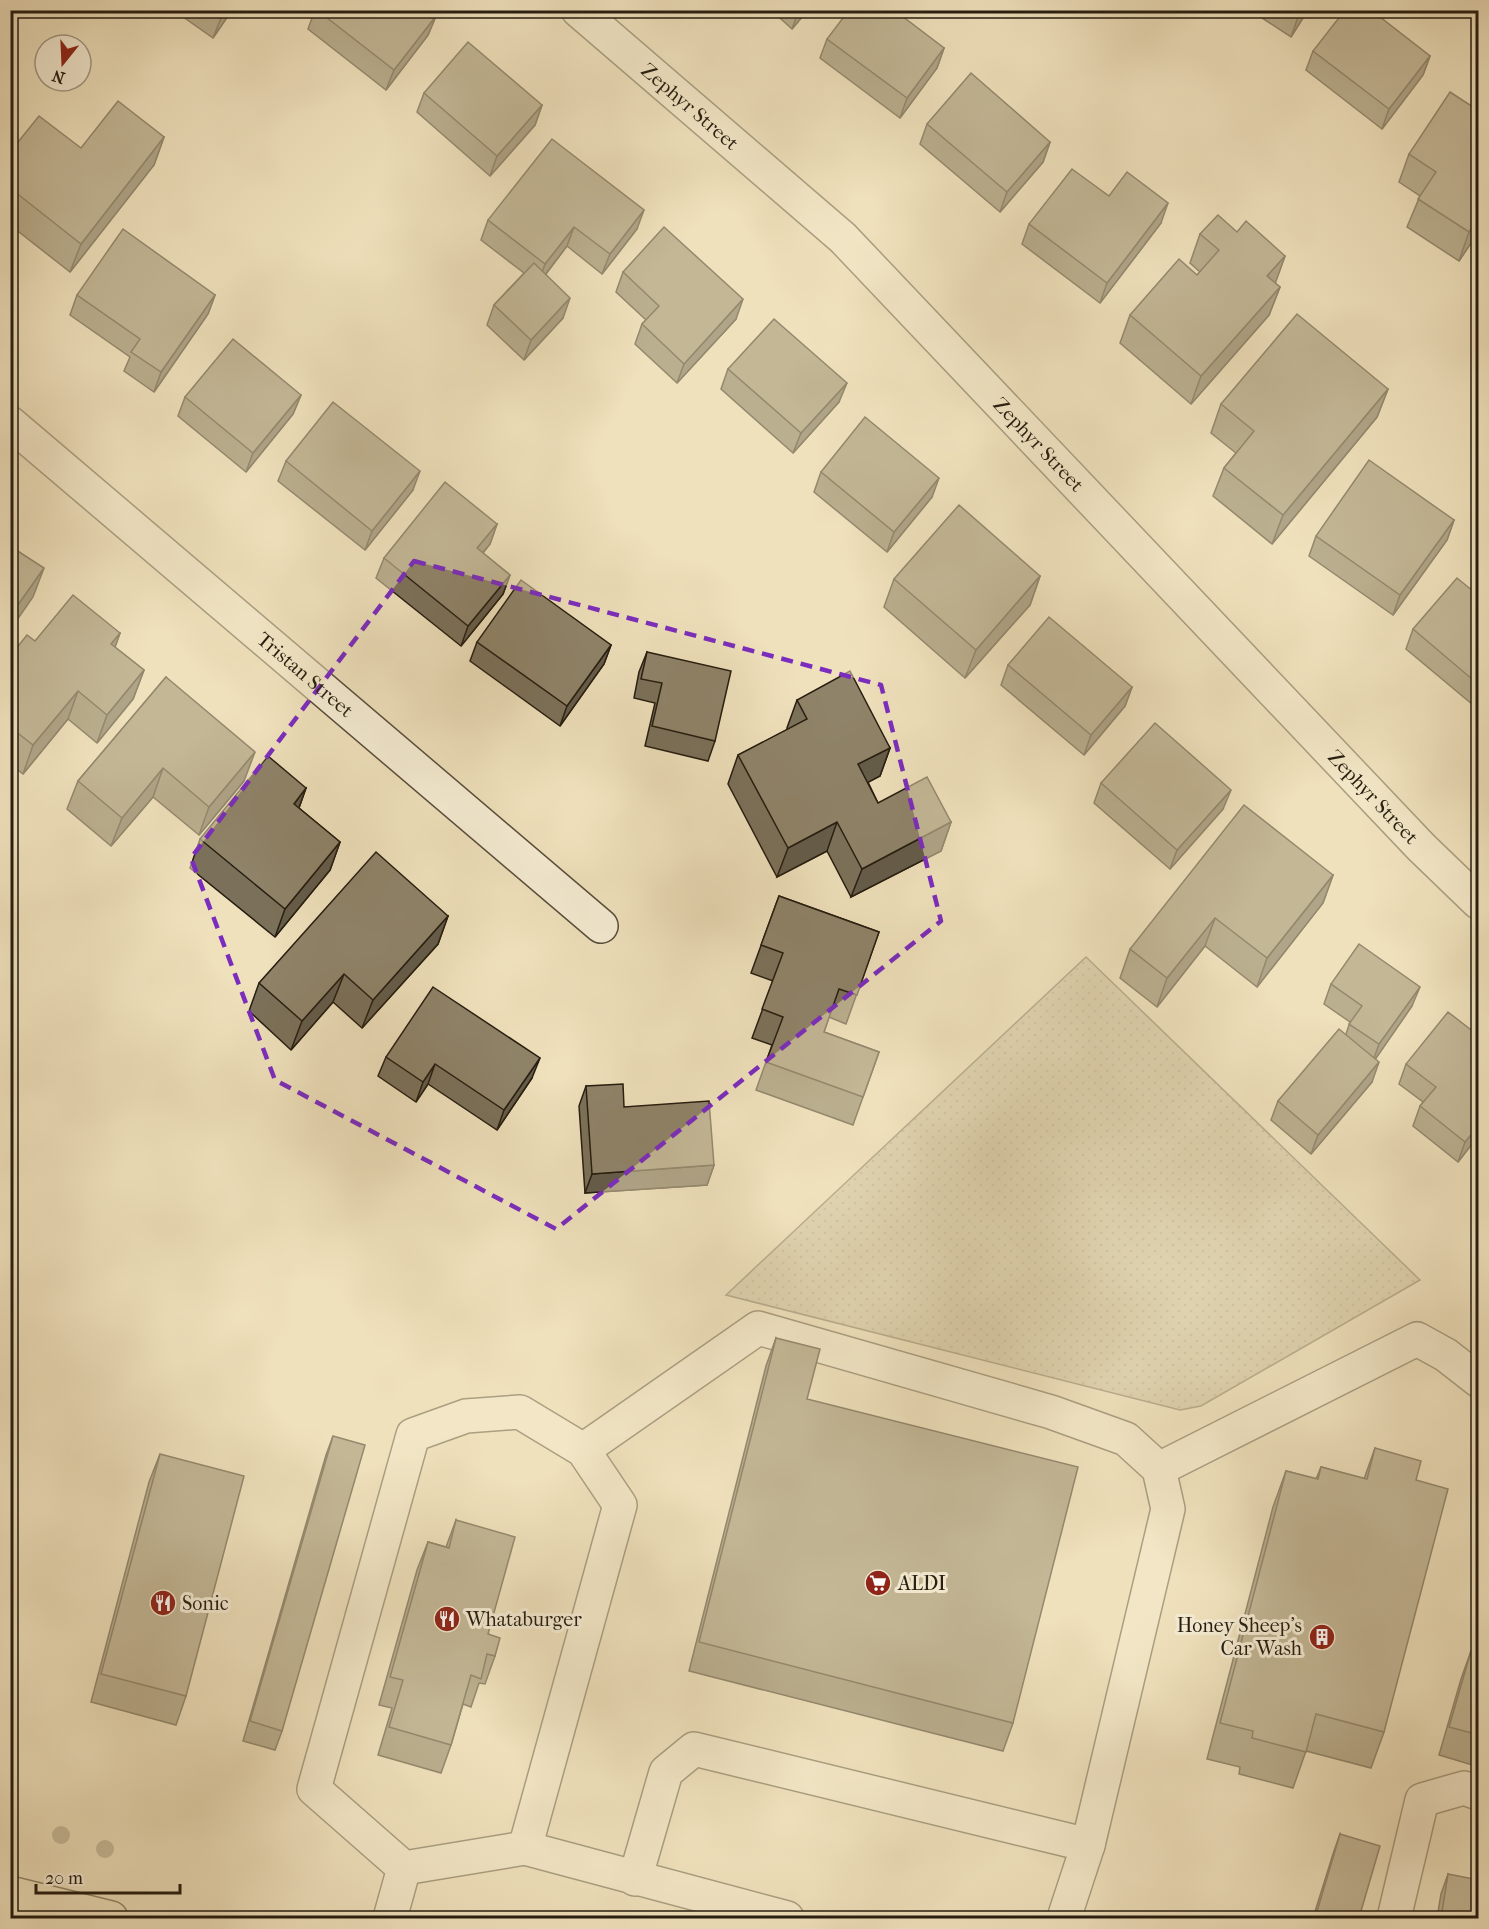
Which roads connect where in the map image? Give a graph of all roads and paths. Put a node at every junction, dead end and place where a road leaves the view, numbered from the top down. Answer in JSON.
{"nodes":[{"id":1,"x":578,"y":10,"type":"edge"},
{"id":2,"x":10,"y":423,"type":"edge"},
{"id":3,"x":1479,"y":902,"type":"edge"},
{"id":4,"x":602,"y":926,"type":"dead end"},
{"id":5,"x":1479,"y":1380,"type":"edge"},
{"id":6,"x":583,"y":1450,"type":"junction"},
{"id":7,"x":1159,"y":1469,"type":"junction"},
{"id":8,"x":1479,"y":1793,"type":"edge"},
{"id":9,"x":1088,"y":1845,"type":"junction"},
{"id":10,"x":525,"y":1848,"type":"junction"},
{"id":11,"x":404,"y":1868,"type":"junction"},
{"id":12,"x":635,"y":1879,"type":"junction"},
{"id":13,"x":10,"y":1893,"type":"edge"},
{"id":14,"x":111,"y":1918,"type":"edge"},
{"id":15,"x":390,"y":1918,"type":"edge"},
{"id":16,"x":787,"y":1918,"type":"edge"},
{"id":17,"x":1064,"y":1918,"type":"edge"},
{"id":18,"x":1394,"y":1918,"type":"edge"}],
"edges":[{"from":1,"to":3,"type":"street","name":"Zephyr Street"},
{"from":2,"to":4,"type":"street","name":"Tristan Street"},
{"from":5,"to":7,"type":"street"},
{"from":6,"to":7,"type":"street"},
{"from":6,"to":10,"type":"street"},
{"from":6,"to":11,"type":"street"},
{"from":7,"to":9,"type":"street"},
{"from":8,"to":18,"type":"street"},
{"from":9,"to":12,"type":"street"},
{"from":9,"to":17,"type":"street"},
{"from":10,"to":11,"type":"street"},
{"from":10,"to":12,"type":"street"},
{"from":11,"to":15,"type":"street"},
{"from":12,"to":16,"type":"street"},
{"from":13,"to":14,"type":"main road"}]}
